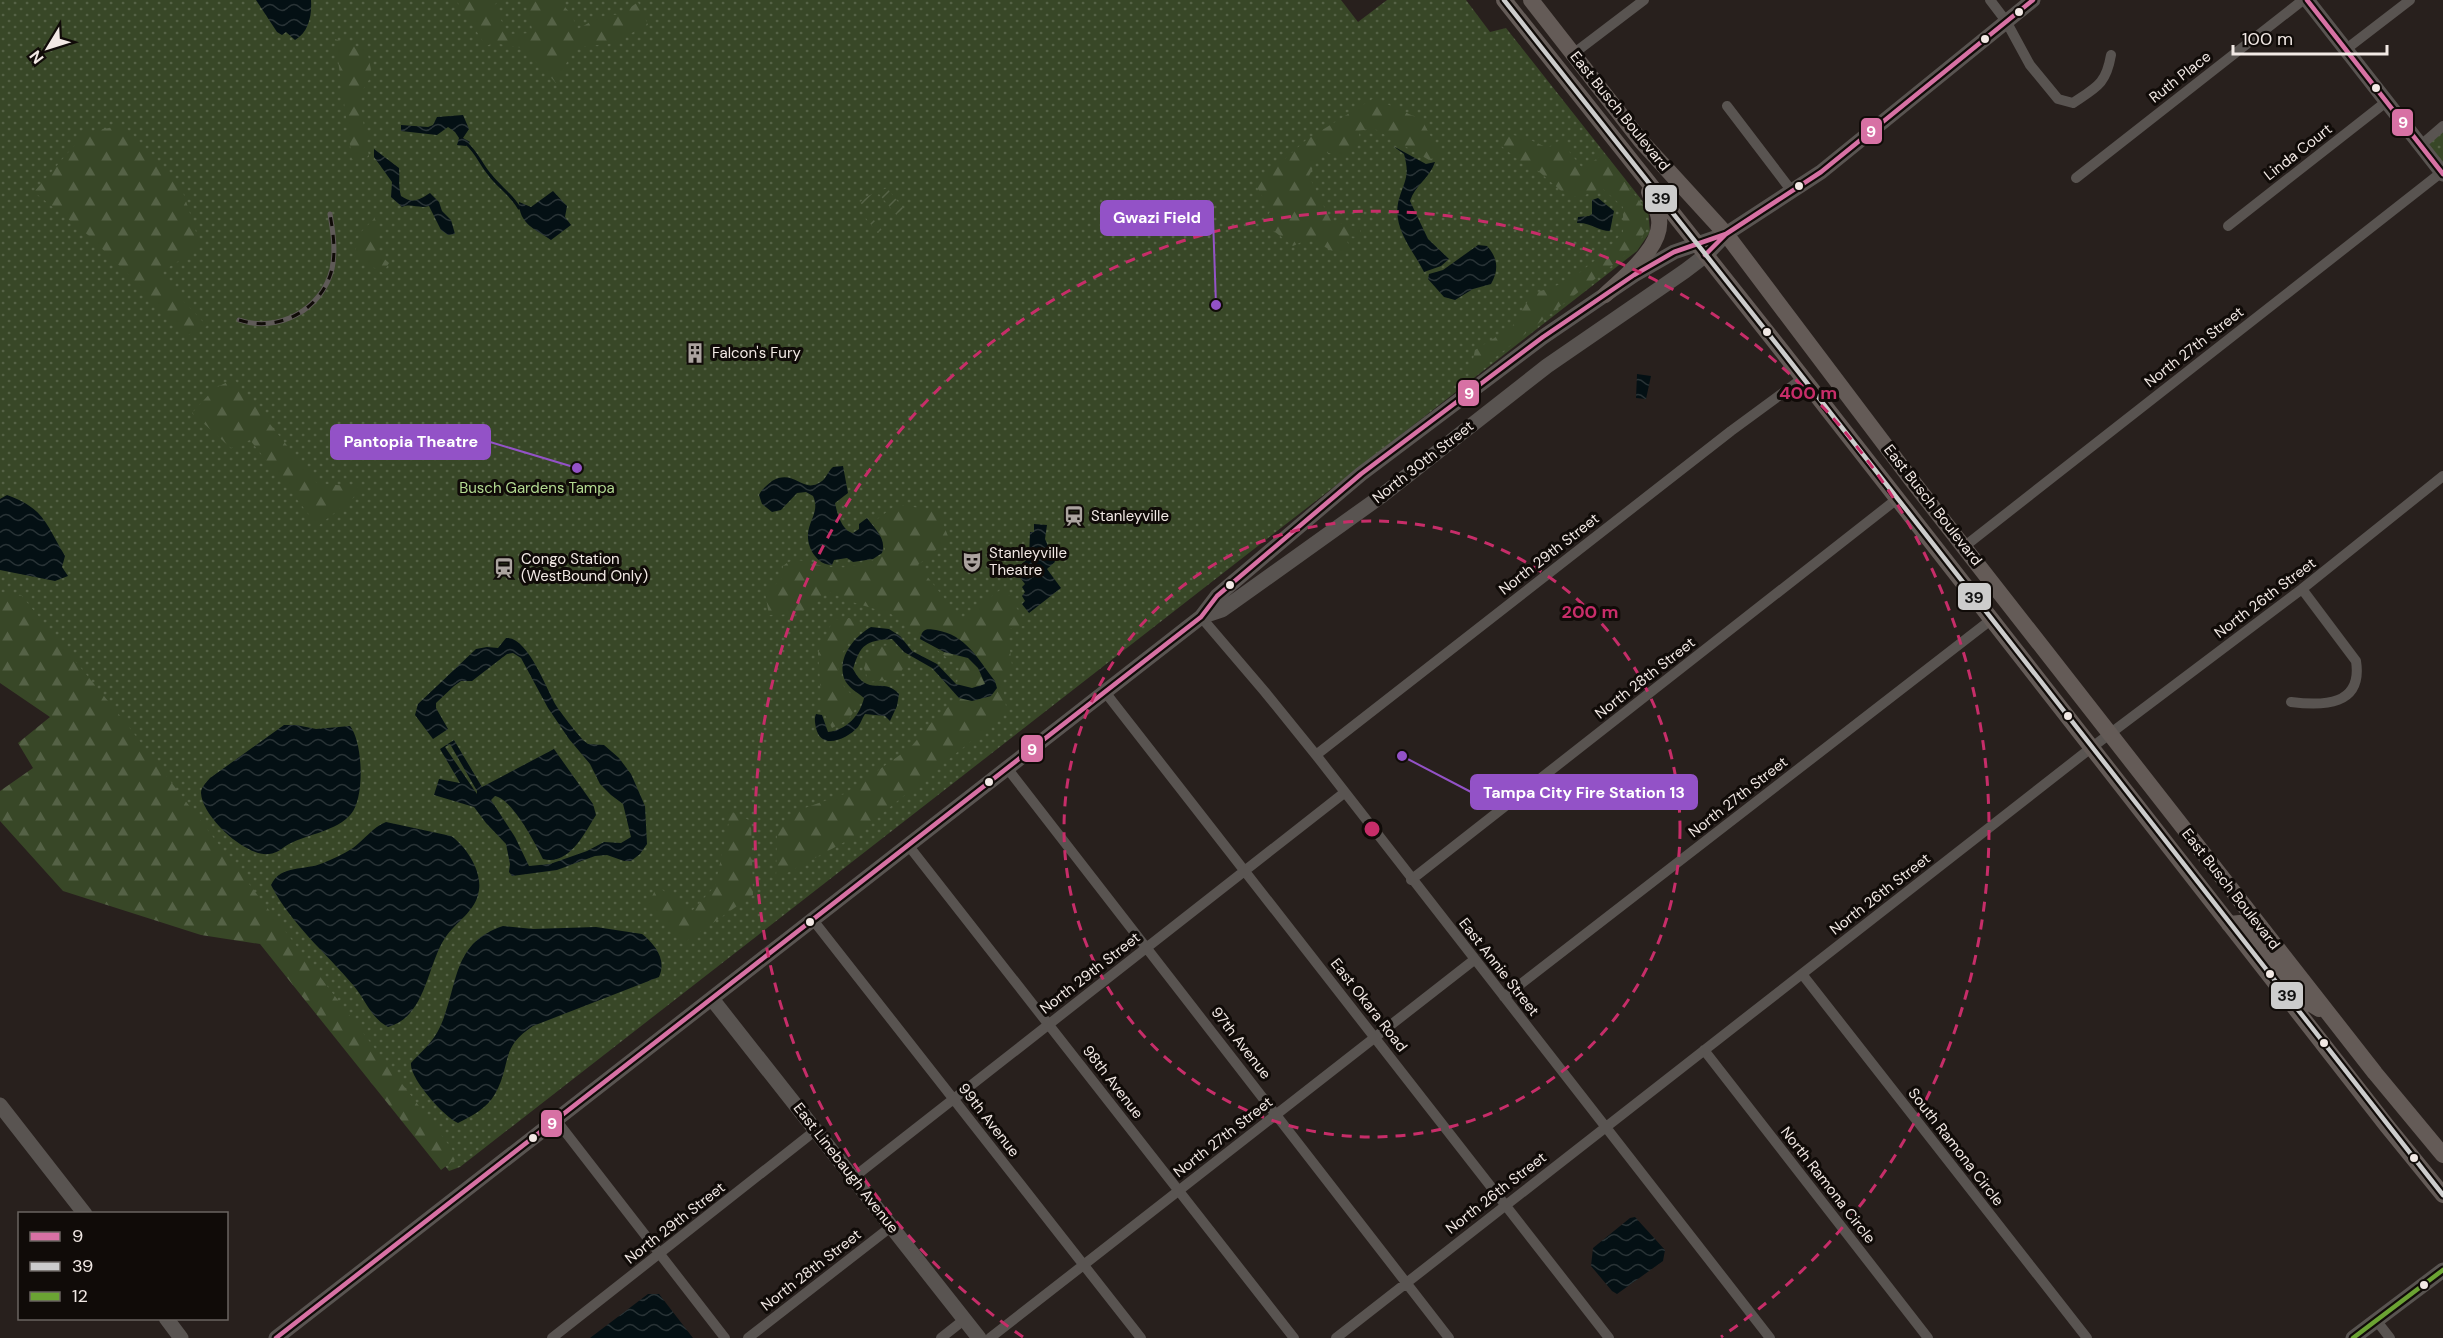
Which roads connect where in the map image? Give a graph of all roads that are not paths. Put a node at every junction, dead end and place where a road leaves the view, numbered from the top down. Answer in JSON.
{"nodes":[{"id":1,"x":1505,"y":0,"type":"edge"},
{"id":2,"x":1531,"y":0,"type":"edge"},
{"id":3,"x":1644,"y":0,"type":"edge"},
{"id":4,"x":1990,"y":0,"type":"edge"},
{"id":5,"x":2033,"y":0,"type":"edge"},
{"id":6,"x":2305,"y":0,"type":"edge"},
{"id":7,"x":2410,"y":0,"type":"edge"},
{"id":8,"x":2006,"y":21,"type":"junction"},
{"id":9,"x":2345,"y":50,"type":"junction"},
{"id":10,"x":1573,"y":54,"type":"junction"},
{"id":11,"x":2111,"y":55,"type":"dead end"},
{"id":12,"x":2386,"y":102,"type":"junction"},
{"id":13,"x":1727,"y":106,"type":"dead end"},
{"id":14,"x":2443,"y":126,"type":"edge"},
{"id":15,"x":2421,"y":144,"type":"junction"},
{"id":16,"x":2442,"y":173,"type":"edge"},
{"id":17,"x":1643,"y":177,"type":"junction"},
{"id":18,"x":2076,"y":178,"type":"dead end"},
{"id":19,"x":1791,"y":190,"type":"junction"},
{"id":20,"x":2228,"y":226,"type":"dead end"},
{"id":21,"x":1726,"y":234,"type":"junction"},
{"id":22,"x":1701,"y":249,"type":"junction"},
{"id":23,"x":1605,"y":296,"type":"junction"},
{"id":24,"x":1803,"y":378,"type":"junction"},
{"id":25,"x":2443,"y":476,"type":"edge"},
{"id":26,"x":1897,"y":499,"type":"junction"},
{"id":27,"x":1965,"y":546,"type":"junction"},
{"id":28,"x":2302,"y":589,"type":"junction"},
{"id":29,"x":1201,"y":617,"type":"junction"},
{"id":30,"x":1992,"y":619,"type":"junction"},
{"id":31,"x":1105,"y":692,"type":"junction"},
{"id":32,"x":2291,"y":702,"type":"dead end"},
{"id":33,"x":2110,"y":734,"type":"junction"},
{"id":34,"x":2091,"y":748,"type":"junction"},
{"id":35,"x":1316,"y":755,"type":"junction"},
{"id":36,"x":1007,"y":768,"type":"junction"},
{"id":37,"x":1344,"y":794,"type":"junction"},
{"id":38,"x":908,"y":845,"type":"junction"},
{"id":39,"x":1245,"y":869,"type":"junction"},
{"id":40,"x":1412,"y":880,"type":"junction"},
{"id":41,"x":813,"y":920,"type":"junction"},
{"id":42,"x":2229,"y":924,"type":"junction"},
{"id":43,"x":1147,"y":947,"type":"junction"},
{"id":44,"x":1474,"y":960,"type":"junction"},
{"id":45,"x":1802,"y":974,"type":"junction"},
{"id":46,"x":1504,"y":998,"type":"junction"},
{"id":47,"x":712,"y":999,"type":"junction"},
{"id":48,"x":2330,"y":1016,"type":"junction"},
{"id":49,"x":1049,"y":1024,"type":"junction"},
{"id":50,"x":1375,"y":1037,"type":"junction"},
{"id":51,"x":1704,"y":1050,"type":"junction"},
{"id":52,"x":953,"y":1099,"type":"junction"},
{"id":53,"x":0,"y":1105,"type":"edge"},
{"id":54,"x":1277,"y":1114,"type":"junction"},
{"id":55,"x":556,"y":1120,"type":"junction"},
{"id":56,"x":1605,"y":1128,"type":"junction"},
{"id":57,"x":816,"y":1130,"type":"junction"},
{"id":58,"x":2443,"y":1155,"type":"edge"},
{"id":59,"x":854,"y":1177,"type":"junction"},
{"id":60,"x":1179,"y":1191,"type":"junction"},
{"id":61,"x":2443,"y":1195,"type":"edge"},
{"id":62,"x":1505,"y":1206,"type":"junction"},
{"id":63,"x":83,"y":1212,"type":"edge"},
{"id":64,"x":892,"y":1226,"type":"junction"},
{"id":65,"x":659,"y":1254,"type":"junction"},
{"id":66,"x":1084,"y":1266,"type":"junction"},
{"id":67,"x":2443,"y":1270,"type":"edge"},
{"id":68,"x":1406,"y":1282,"type":"junction"},
{"id":69,"x":965,"y":1319,"type":"junction"},
{"id":70,"x":168,"y":1320,"type":"edge"},
{"id":71,"x":2376,"y":1320,"type":"junction"},
{"id":72,"x":182,"y":1338,"type":"edge"},
{"id":73,"x":276,"y":1338,"type":"edge"},
{"id":74,"x":552,"y":1338,"type":"edge"},
{"id":75,"x":725,"y":1338,"type":"edge"},
{"id":76,"x":748,"y":1338,"type":"edge"},
{"id":77,"x":941,"y":1338,"type":"edge"},
{"id":78,"x":980,"y":1338,"type":"edge"},
{"id":79,"x":990,"y":1338,"type":"edge"},
{"id":80,"x":1141,"y":1338,"type":"edge"},
{"id":81,"x":1294,"y":1338,"type":"edge"},
{"id":82,"x":1336,"y":1338,"type":"edge"},
{"id":83,"x":1449,"y":1338,"type":"edge"},
{"id":84,"x":1608,"y":1338,"type":"edge"},
{"id":85,"x":1770,"y":1338,"type":"edge"},
{"id":86,"x":1928,"y":1338,"type":"edge"},
{"id":87,"x":2087,"y":1338,"type":"edge"},
{"id":88,"x":2353,"y":1338,"type":"edge"},
{"id":89,"x":2390,"y":1338,"type":"edge"}],
"edges":[{"from":1,"to":10,"type":"main road"},
{"from":1,"to":17,"type":"main road","name":"East Busch Boulevard"},
{"from":2,"to":10,"type":"main road","name":"East Busch Boulevard"},
{"from":3,"to":10,"type":"street"},
{"from":4,"to":8,"type":"street"},
{"from":5,"to":8,"type":"main road","name":"North 30th Street"},
{"from":6,"to":9,"type":"main road"},
{"from":6,"to":18,"type":"street","name":"Ruth Place"},
{"from":7,"to":9,"type":"street"},
{"from":8,"to":11,"type":"street"},
{"from":8,"to":19,"type":"main road","name":"North 30th Street"},
{"from":9,"to":12,"type":"main road"},
{"from":10,"to":21,"type":"main road","name":"East Busch Boulevard"},
{"from":12,"to":15,"type":"main road"},
{"from":12,"to":20,"type":"street","name":"Linda Court"},
{"from":13,"to":19,"type":"street"},
{"from":14,"to":15,"type":"street"},
{"from":15,"to":16,"type":"main road"},
{"from":16,"to":27,"type":"street","name":"North 27th Street"},
{"from":17,"to":22,"type":"main road","name":"East Busch Boulevard"},
{"from":17,"to":23,"type":"main road"},
{"from":19,"to":21,"type":"main road","name":"North 30th Street"},
{"from":21,"to":22,"type":"main road","name":"North 30th Street"},
{"from":21,"to":27,"type":"main road","name":"East Busch Boulevard"},
{"from":22,"to":23,"type":"main road","name":"North 30th Street"},
{"from":22,"to":24,"type":"main road","name":"East Busch Boulevard"},
{"from":22,"to":29,"type":"main road","name":"North 30th Street"},
{"from":23,"to":29,"type":"main road","name":"North 30th Street"},
{"from":24,"to":26,"type":"main road","name":"East Busch Boulevard"},
{"from":24,"to":35,"type":"street","name":"North 29th Street"},
{"from":25,"to":28,"type":"street","name":"North 26th Street"},
{"from":26,"to":27,"type":"main road"},
{"from":26,"to":30,"type":"main road","name":"East Busch Boulevard"},
{"from":26,"to":40,"type":"street","name":"North 28th Street"},
{"from":27,"to":33,"type":"main road","name":"East Busch Boulevard"},
{"from":28,"to":32,"type":"street"},
{"from":28,"to":33,"type":"street","name":"North 26th Street"},
{"from":29,"to":31,"type":"main road","name":"North 30th Street"},
{"from":29,"to":35,"type":"street","name":"East Annie Street"},
{"from":30,"to":34,"type":"main road","name":"East Busch Boulevard"},
{"from":30,"to":46,"type":"street","name":"North 27th Street"},
{"from":31,"to":36,"type":"main road","name":"North 30th Street"},
{"from":31,"to":39,"type":"street","name":"East Okara Road"},
{"from":33,"to":34,"type":"street","name":"North 26th Street"},
{"from":33,"to":48,"type":"main road","name":"East Busch Boulevard"},
{"from":34,"to":42,"type":"main road","name":"East Busch Boulevard"},
{"from":34,"to":45,"type":"street","name":"North 26th Street"},
{"from":35,"to":37,"type":"street","name":"East Annie Street"},
{"from":36,"to":38,"type":"main road","name":"North 30th Street"},
{"from":36,"to":43,"type":"street","name":"97th Avenue"},
{"from":37,"to":39,"type":"street","name":"North 29th Street"},
{"from":37,"to":40,"type":"street","name":"East Annie Street"},
{"from":38,"to":41,"type":"main road","name":"North 30th Street"},
{"from":38,"to":49,"type":"street","name":"98th Avenue"},
{"from":39,"to":43,"type":"street","name":"North 29th Street"},
{"from":39,"to":50,"type":"street","name":"East Okara Road"},
{"from":40,"to":44,"type":"street","name":"East Annie Street"},
{"from":41,"to":47,"type":"main road","name":"North 30th Street"},
{"from":41,"to":52,"type":"street","name":"99th Avenue"},
{"from":42,"to":48,"type":"main road"},
{"from":42,"to":61,"type":"main road","name":"East Busch Boulevard"},
{"from":43,"to":49,"type":"street","name":"North 29th Street"},
{"from":43,"to":54,"type":"street","name":"97th Avenue"},
{"from":44,"to":46,"type":"street","name":"East Annie Street"},
{"from":44,"to":50,"type":"street","name":"North 27th Street"},
{"from":45,"to":51,"type":"street","name":"North 26th Street"},
{"from":45,"to":87,"type":"street","name":"South Ramona Circle"},
{"from":46,"to":56,"type":"street","name":"East Annie Street"},
{"from":47,"to":55,"type":"main road","name":"North 30th Street"},
{"from":47,"to":57,"type":"main road","name":"East Linebaugh Avenue"},
{"from":48,"to":58,"type":"main road","name":"East Busch Boulevard"},
{"from":49,"to":52,"type":"street","name":"North 29th Street"},
{"from":49,"to":60,"type":"street","name":"98th Avenue"},
{"from":50,"to":54,"type":"street","name":"North 27th Street"},
{"from":50,"to":62,"type":"street","name":"East Okara Road"},
{"from":51,"to":56,"type":"street","name":"North 26th Street"},
{"from":51,"to":86,"type":"street","name":"North Ramona Circle"},
{"from":52,"to":59,"type":"street","name":"North 29th Street"},
{"from":52,"to":66,"type":"street","name":"99th Avenue"},
{"from":53,"to":63,"type":"main road"},
{"from":54,"to":60,"type":"street","name":"North 27th Street"},
{"from":54,"to":68,"type":"street","name":"97th Avenue"},
{"from":55,"to":65,"type":"street"},
{"from":55,"to":73,"type":"main road","name":"North 30th Street"},
{"from":56,"to":62,"type":"street","name":"North 26th Street"},
{"from":56,"to":85,"type":"street","name":"East Annie Street"},
{"from":57,"to":59,"type":"main road","name":"East Linebaugh Avenue"},
{"from":57,"to":65,"type":"street","name":"North 29th Street"},
{"from":59,"to":64,"type":"main road","name":"East Linebaugh Avenue"},
{"from":60,"to":66,"type":"street","name":"North 27th Street"},
{"from":60,"to":81,"type":"street","name":"98th Avenue"},
{"from":62,"to":68,"type":"street","name":"North 26th Street"},
{"from":62,"to":84,"type":"street","name":"East Okara Road"},
{"from":64,"to":69,"type":"main road","name":"East Linebaugh Avenue"},
{"from":64,"to":76,"type":"street","name":"North 28th Street"},
{"from":65,"to":74,"type":"street","name":"North 29th Street"},
{"from":65,"to":75,"type":"street"},
{"from":66,"to":79,"type":"street","name":"North 27th Street"},
{"from":66,"to":80,"type":"street","name":"99th Avenue"},
{"from":67,"to":71,"type":"main road"},
{"from":68,"to":82,"type":"street","name":"North 26th Street"},
{"from":68,"to":83,"type":"street","name":"97th Avenue"},
{"from":69,"to":77,"type":"street"},
{"from":69,"to":78,"type":"main road","name":"East Linebaugh Avenue"},
{"from":70,"to":72,"type":"main road"},
{"from":71,"to":88,"type":"main road"},
{"from":71,"to":89,"type":"street"}]}
